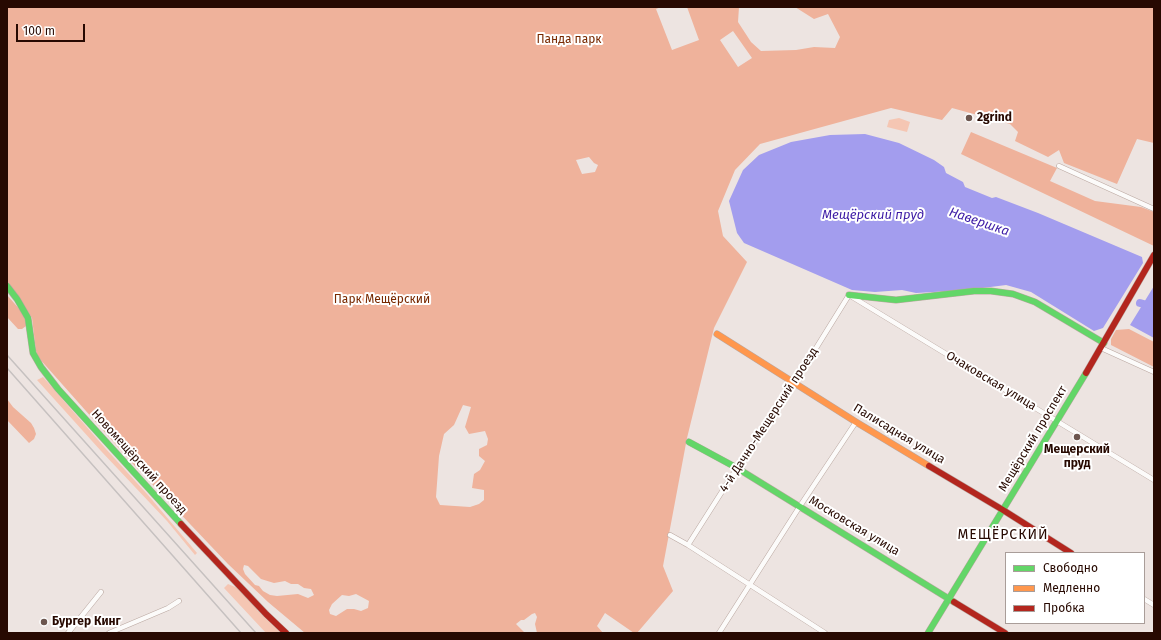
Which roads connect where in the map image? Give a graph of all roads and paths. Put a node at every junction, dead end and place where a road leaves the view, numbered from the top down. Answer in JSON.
{"nodes":[{"id":1,"x":1060,"y":166,"type":"dead end"},
{"id":2,"x":1154,"y":209,"type":"edge"},
{"id":3,"x":1154,"y":255,"type":"edge"},
{"id":4,"x":7,"y":286,"type":"edge"},
{"id":5,"x":849,"y":295,"type":"junction"},
{"id":6,"x":717,"y":334,"type":"dead end"},
{"id":7,"x":1103,"y":345,"type":"junction"},
{"id":8,"x":1154,"y":372,"type":"edge"},
{"id":9,"x":795,"y":382,"type":"junction"},
{"id":10,"x":1057,"y":420,"type":"junction"},
{"id":11,"x":856,"y":422,"type":"junction"},
{"id":12,"x":690,"y":442,"type":"dead end"},
{"id":13,"x":737,"y":468,"type":"junction"},
{"id":14,"x":1154,"y":480,"type":"edge"},
{"id":15,"x":800,"y":506,"type":"junction"},
{"id":16,"x":1003,"y":510,"type":"junction"},
{"id":17,"x":670,"y":535,"type":"dead end"},
{"id":18,"x":688,"y":545,"type":"junction"},
{"id":19,"x":1069,"y":552,"type":"edge"},
{"id":20,"x":749,"y":584,"type":"junction"},
{"id":21,"x":101,"y":592,"type":"dead end"},
{"id":22,"x":949,"y":598,"type":"junction"},
{"id":23,"x":1145,"y":600,"type":"edge"},
{"id":24,"x":179,"y":601,"type":"dead end"},
{"id":25,"x":1154,"y":605,"type":"edge"},
{"id":26,"x":68,"y":633,"type":"edge"},
{"id":27,"x":109,"y":633,"type":"edge"},
{"id":28,"x":286,"y":633,"type":"edge"},
{"id":29,"x":719,"y":633,"type":"edge"},
{"id":30,"x":825,"y":633,"type":"edge"},
{"id":31,"x":928,"y":633,"type":"edge"},
{"id":32,"x":1005,"y":633,"type":"edge"}],
"edges":[{"from":1,"to":2,"type":"street"},
{"from":3,"to":7,"type":"street","name":"Мещёрский проспект"},
{"from":4,"to":28,"type":"street","name":"Новомещёрский проезд"},
{"from":5,"to":7,"type":"street"},
{"from":5,"to":9,"type":"street","name":"4-й Дачно-Мещерский проезд"},
{"from":5,"to":10,"type":"street","name":"Очаковская улица"},
{"from":6,"to":9,"type":"street","name":"Палисадная улица"},
{"from":7,"to":8,"type":"street"},
{"from":7,"to":10,"type":"street","name":"Мещёрский проспект"},
{"from":9,"to":11,"type":"street","name":"Палисадная улица"},
{"from":9,"to":13,"type":"street","name":"4-й Дачно-Мещерский проезд"},
{"from":10,"to":14,"type":"street","name":"Очаковская улица"},
{"from":10,"to":16,"type":"street","name":"Мещёрский проспект"},
{"from":11,"to":15,"type":"street"},
{"from":11,"to":16,"type":"street","name":"Палисадная улица"},
{"from":12,"to":13,"type":"street","name":"Московская улица"},
{"from":13,"to":15,"type":"street","name":"Московская улица"},
{"from":13,"to":18,"type":"street","name":"4-й Дачно-Мещерский проезд"},
{"from":15,"to":20,"type":"street"},
{"from":15,"to":22,"type":"street","name":"Московская улица"},
{"from":16,"to":19,"type":"street","name":"Палисадная улица"},
{"from":16,"to":22,"type":"street","name":"Мещёрский проспект"},
{"from":17,"to":18,"type":"street"},
{"from":18,"to":20,"type":"street"},
{"from":20,"to":29,"type":"street"},
{"from":20,"to":30,"type":"street"},
{"from":21,"to":26,"type":"street"},
{"from":22,"to":31,"type":"street","name":"Мещёрский проспект"},
{"from":22,"to":32,"type":"street","name":"Московская улица"},
{"from":23,"to":25,"type":"street"},
{"from":24,"to":27,"type":"street"}]}
